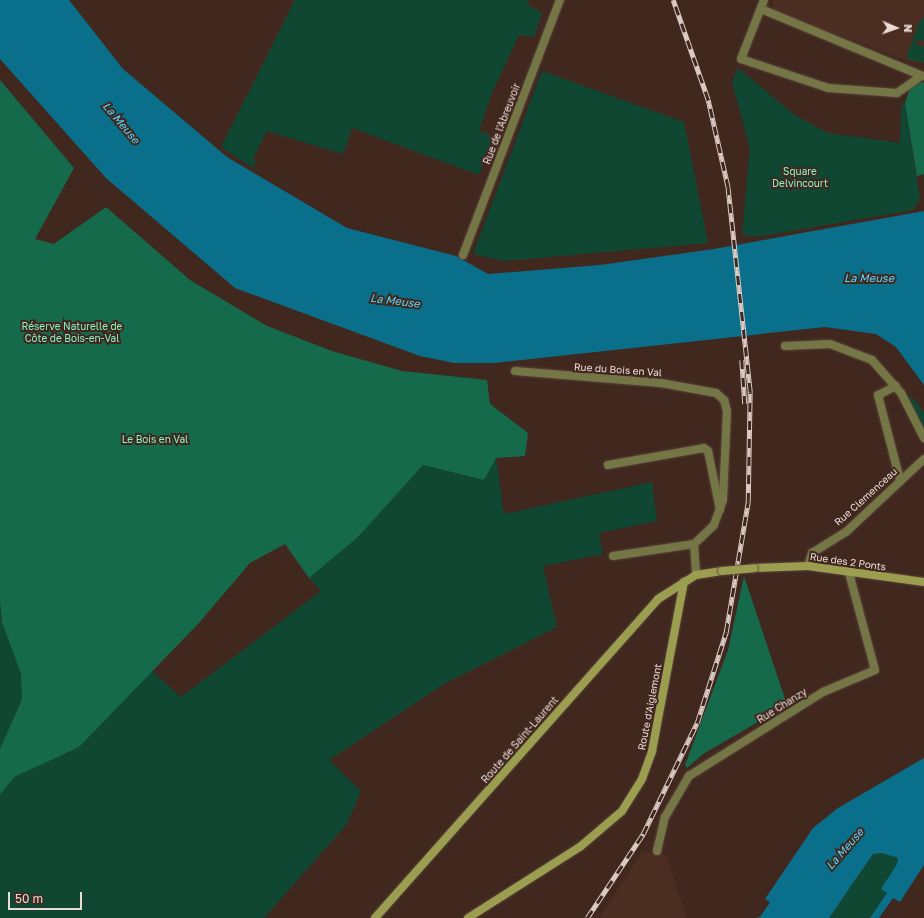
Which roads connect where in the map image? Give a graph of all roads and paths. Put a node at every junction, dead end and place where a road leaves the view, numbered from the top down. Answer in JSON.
{"nodes":[{"id":1,"x":560,"y":0,"type":"edge"},
{"id":2,"x":764,"y":0,"type":"edge"},
{"id":3,"x":761,"y":9,"type":"junction"},
{"id":4,"x":922,"y":76,"type":"edge"},
{"id":5,"x":463,"y":255,"type":"dead end"},
{"id":6,"x":785,"y":346,"type":"dead end"},
{"id":7,"x":515,"y":371,"type":"dead end"},
{"id":8,"x":896,"y":386,"type":"junction"},
{"id":9,"x":924,"y":438,"type":"edge"},
{"id":10,"x":924,"y":459,"type":"edge"},
{"id":11,"x":608,"y":465,"type":"dead end"},
{"id":12,"x":900,"y":480,"type":"junction"},
{"id":13,"x":720,"y":510,"type":"junction"},
{"id":14,"x":694,"y":544,"type":"junction"},
{"id":15,"x":613,"y":556,"type":"dead end"},
{"id":16,"x":808,"y":566,"type":"junction"},
{"id":17,"x":849,"y":572,"type":"junction"},
{"id":18,"x":696,"y":575,"type":"junction"},
{"id":19,"x":684,"y":582,"type":"junction"},
{"id":20,"x":924,"y":582,"type":"edge"},
{"id":21,"x":657,"y":851,"type":"dead end"},
{"id":22,"x":375,"y":918,"type":"edge"},
{"id":23,"x":468,"y":918,"type":"edge"}],
"edges":[{"from":1,"to":5,"type":"street","name":"Rue de l'Abreuvoir"},
{"from":2,"to":3,"type":"street"},
{"from":3,"to":4,"type":"street"},
{"from":3,"to":4,"type":"street"},
{"from":6,"to":8,"type":"street"},
{"from":7,"to":13,"type":"street","name":"Rue du Bois en Val"},
{"from":8,"to":9,"type":"street"},
{"from":8,"to":12,"type":"street"},
{"from":10,"to":12,"type":"street","name":"Rue Clemenceau"},
{"from":11,"to":13,"type":"street"},
{"from":12,"to":16,"type":"street","name":"Rue Clemenceau"},
{"from":13,"to":14,"type":"street"},
{"from":14,"to":15,"type":"street"},
{"from":14,"to":18,"type":"street"},
{"from":16,"to":17,"type":"street","name":"Rue des 2 Ponts"},
{"from":16,"to":18,"type":"street","name":"Rue des 2 Ponts","bridge":true},
{"from":17,"to":20,"type":"street","name":"Rue des 2 Ponts"},
{"from":17,"to":21,"type":"street","name":"Rue Chanzy"},
{"from":18,"to":19,"type":"street","name":"Route de Saint-Laurent"},
{"from":19,"to":22,"type":"street","name":"Route de Saint-Laurent"},
{"from":19,"to":23,"type":"street","name":"Route d'Aiglemont"}]}
